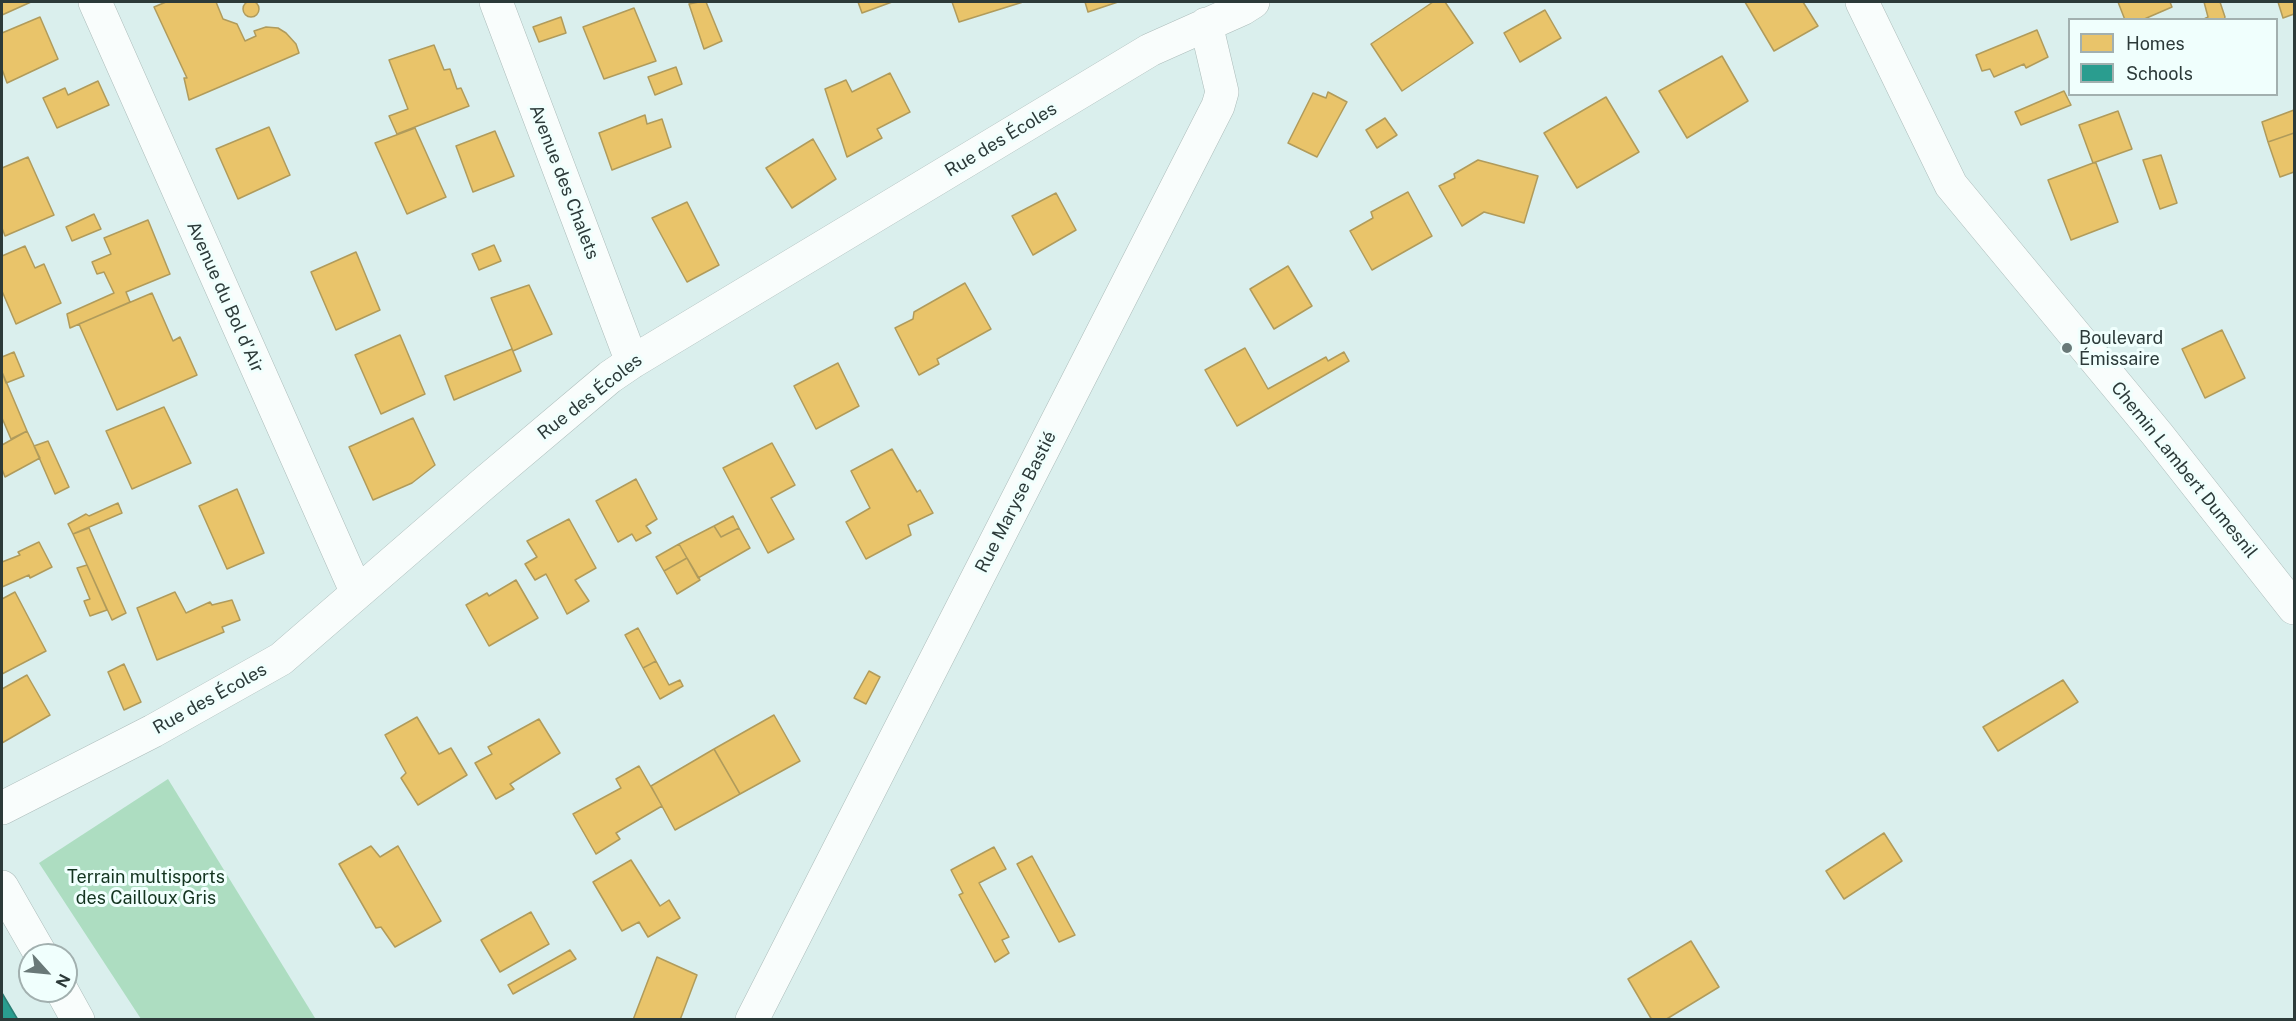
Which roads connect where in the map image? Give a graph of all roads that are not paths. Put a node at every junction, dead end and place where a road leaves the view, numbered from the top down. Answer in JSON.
{"nodes":[{"id":1,"x":95,"y":2,"type":"edge"},
{"id":2,"x":496,"y":2,"type":"edge"},
{"id":3,"x":1253,"y":2,"type":"edge"},
{"id":4,"x":1862,"y":2,"type":"edge"},
{"id":5,"x":1206,"y":24,"type":"junction"},
{"id":6,"x":632,"y":362,"type":"junction"},
{"id":7,"x":357,"y":593,"type":"junction"},
{"id":8,"x":2295,"y":608,"type":"edge"},
{"id":9,"x":2,"y":808,"type":"edge"},
{"id":10,"x":2,"y":887,"type":"edge"},
{"id":11,"x":34,"y":943,"type":"edge"},
{"id":12,"x":69,"y":1003,"type":"edge"},
{"id":13,"x":78,"y":1020,"type":"edge"},
{"id":14,"x":752,"y":1020,"type":"edge"}],
"edges":[{"from":1,"to":7,"type":"street","name":"Avenue du Bol d'Air"},
{"from":2,"to":6,"type":"street","name":"Avenue des Chalets"},
{"from":3,"to":5,"type":"street"},
{"from":4,"to":8,"type":"street","name":"Chemin Lambert Dumesnil"},
{"from":5,"to":6,"type":"street","name":"Rue des Écoles"},
{"from":5,"to":14,"type":"street","name":"Rue Maryse Bastié"},
{"from":6,"to":7,"type":"street","name":"Rue des Écoles"},
{"from":7,"to":9,"type":"street","name":"Rue des Écoles"},
{"from":10,"to":11,"type":"street"},
{"from":12,"to":13,"type":"street"}]}
